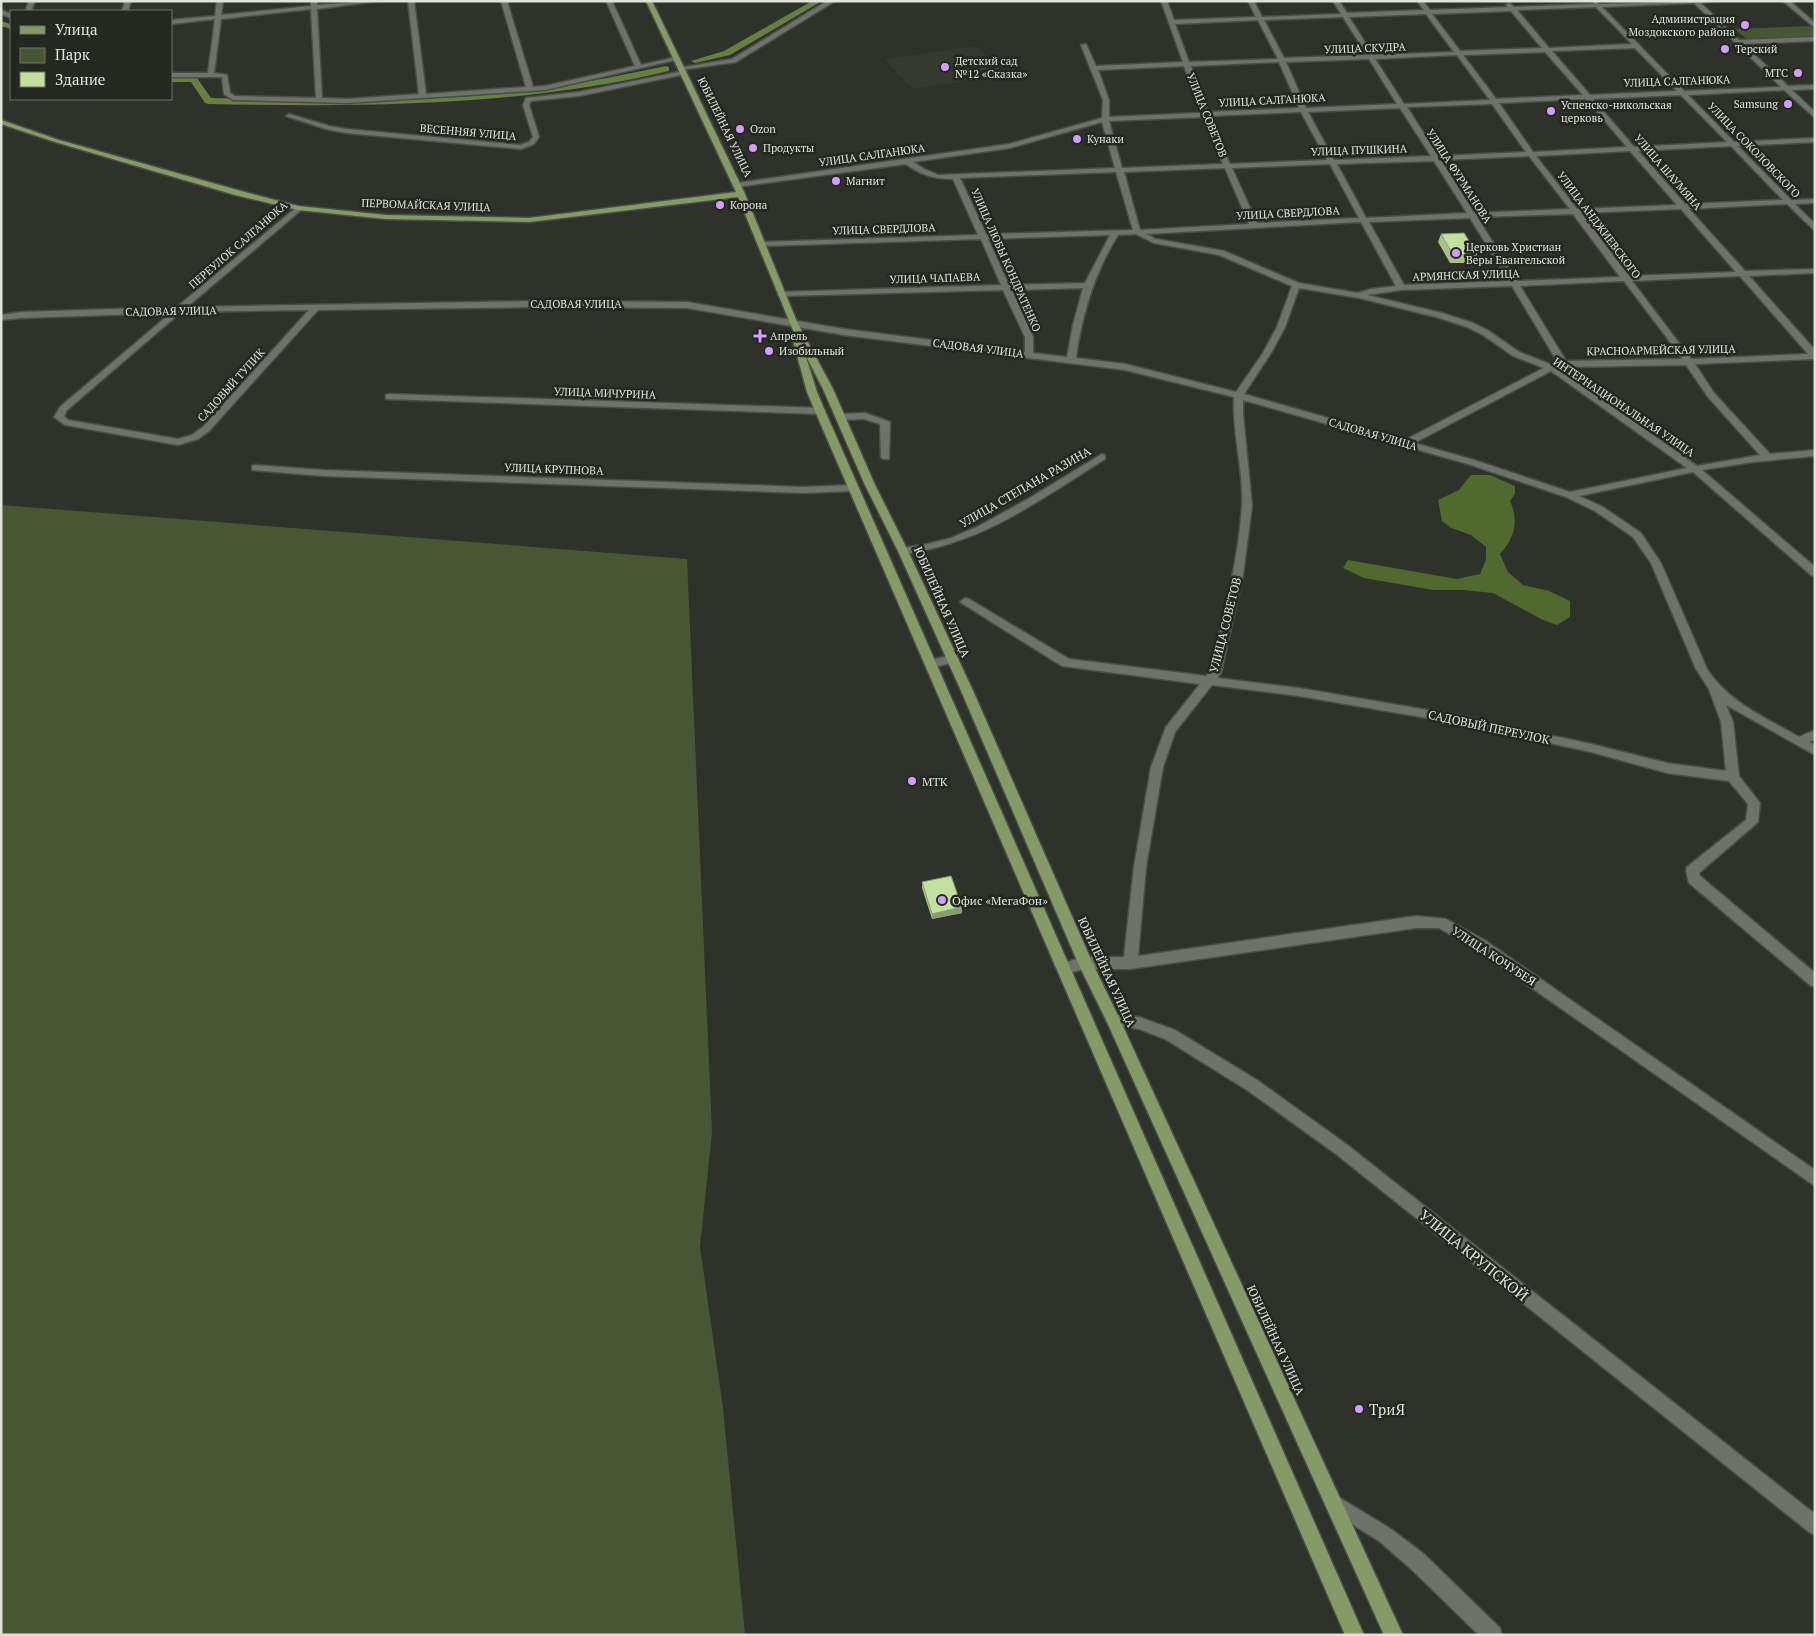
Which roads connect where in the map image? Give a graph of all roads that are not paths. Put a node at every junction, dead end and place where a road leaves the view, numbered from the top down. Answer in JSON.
{"nodes":[{"id":1,"x":32,"y":1,"type":"edge"},
{"id":2,"x":220,"y":1,"type":"edge"},
{"id":3,"x":374,"y":1,"type":"edge"},
{"id":4,"x":411,"y":1,"type":"edge"},
{"id":5,"x":504,"y":1,"type":"edge"},
{"id":6,"x":609,"y":1,"type":"edge"},
{"id":7,"x":649,"y":1,"type":"edge"},
{"id":8,"x":832,"y":1,"type":"edge"},
{"id":9,"x":1164,"y":1,"type":"edge"},
{"id":10,"x":1251,"y":1,"type":"edge"},
{"id":11,"x":1336,"y":1,"type":"edge"},
{"id":12,"x":1420,"y":1,"type":"edge"},
{"id":13,"x":1506,"y":1,"type":"edge"},
{"id":14,"x":1695,"y":1,"type":"edge"},
{"id":15,"x":1710,"y":1,"type":"edge"},
{"id":16,"x":1786,"y":1,"type":"edge"},
{"id":17,"x":314,"y":4,"type":"edge"},
{"id":18,"x":1595,"y":4,"type":"edge"},
{"id":19,"x":1512,"y":8,"type":"junction"},
{"id":20,"x":29,"y":9,"type":"dead end"},
{"id":21,"x":1428,"y":12,"type":"junction"},
{"id":22,"x":1345,"y":16,"type":"junction"},
{"id":23,"x":218,"y":17,"type":"junction"},
{"id":24,"x":1260,"y":19,"type":"junction"},
{"id":25,"x":172,"y":22,"type":"edge"},
{"id":26,"x":1171,"y":22,"type":"junction"},
{"id":27,"x":1815,"y":26,"type":"edge"},
{"id":28,"x":1815,"y":39,"type":"edge"},
{"id":29,"x":1736,"y":42,"type":"junction"},
{"id":30,"x":1084,"y":46,"type":"dead end"},
{"id":31,"x":1637,"y":46,"type":"junction"},
{"id":32,"x":1547,"y":50,"type":"junction"},
{"id":33,"x":1459,"y":54,"type":"junction"},
{"id":34,"x":1371,"y":58,"type":"junction"},
{"id":35,"x":677,"y":59,"type":"junction"},
{"id":36,"x":1282,"y":61,"type":"junction"},
{"id":37,"x":1187,"y":64,"type":"junction"},
{"id":38,"x":639,"y":68,"type":"junction"},
{"id":39,"x":1094,"y":68,"type":"junction"},
{"id":40,"x":682,"y":70,"type":"junction"},
{"id":41,"x":211,"y":74,"type":"junction"},
{"id":42,"x":172,"y":75,"type":"edge"},
{"id":43,"x":1815,"y":87,"type":"edge"},
{"id":44,"x":530,"y":88,"type":"junction"},
{"id":45,"x":1785,"y":88,"type":"junction"},
{"id":46,"x":1683,"y":92,"type":"junction"},
{"id":47,"x":1587,"y":96,"type":"junction"},
{"id":48,"x":423,"y":97,"type":"junction"},
{"id":49,"x":319,"y":100,"type":"junction"},
{"id":50,"x":1494,"y":101,"type":"junction"},
{"id":51,"x":1400,"y":105,"type":"junction"},
{"id":52,"x":1303,"y":109,"type":"junction"},
{"id":53,"x":1206,"y":114,"type":"junction"},
{"id":54,"x":289,"y":116,"type":"dead end"},
{"id":55,"x":1815,"y":116,"type":"edge"},
{"id":56,"x":1105,"y":119,"type":"junction"},
{"id":57,"x":1,"y":122,"type":"edge"},
{"id":58,"x":1815,"y":140,"type":"edge"},
{"id":59,"x":1732,"y":144,"type":"junction"},
{"id":60,"x":1632,"y":149,"type":"junction"},
{"id":61,"x":1529,"y":152,"type":"junction"},
{"id":62,"x":1434,"y":158,"type":"junction"},
{"id":63,"x":908,"y":162,"type":"junction"},
{"id":64,"x":1331,"y":162,"type":"junction"},
{"id":65,"x":1227,"y":167,"type":"junction"},
{"id":66,"x":1119,"y":172,"type":"junction"},
{"id":67,"x":956,"y":176,"type":"junction"},
{"id":68,"x":737,"y":185,"type":"junction"},
{"id":69,"x":741,"y":194,"type":"junction"},
{"id":70,"x":1815,"y":201,"type":"edge"},
{"id":71,"x":1788,"y":202,"type":"junction"},
{"id":72,"x":1682,"y":206,"type":"junction"},
{"id":73,"x":298,"y":208,"type":"junction"},
{"id":74,"x":1576,"y":212,"type":"junction"},
{"id":75,"x":1470,"y":216,"type":"junction"},
{"id":76,"x":1362,"y":220,"type":"junction"},
{"id":77,"x":1254,"y":226,"type":"junction"},
{"id":78,"x":1815,"y":229,"type":"edge"},
{"id":79,"x":1137,"y":232,"type":"junction"},
{"id":80,"x":1115,"y":233,"type":"junction"},
{"id":81,"x":984,"y":238,"type":"junction"},
{"id":82,"x":762,"y":244,"type":"junction"},
{"id":83,"x":1815,"y":271,"type":"edge"},
{"id":84,"x":1743,"y":275,"type":"junction"},
{"id":85,"x":1627,"y":280,"type":"junction"},
{"id":86,"x":1088,"y":285,"type":"junction"},
{"id":87,"x":1296,"y":285,"type":"junction"},
{"id":88,"x":1516,"y":285,"type":"junction"},
{"id":89,"x":1008,"y":286,"type":"junction"},
{"id":90,"x":1401,"y":288,"type":"junction"},
{"id":91,"x":782,"y":294,"type":"junction"},
{"id":92,"x":1359,"y":296,"type":"junction"},
{"id":93,"x":315,"y":309,"type":"junction"},
{"id":94,"x":180,"y":310,"type":"junction"},
{"id":95,"x":1,"y":318,"type":"edge"},
{"id":96,"x":793,"y":322,"type":"junction"},
{"id":97,"x":1028,"y":354,"type":"junction"},
{"id":98,"x":1815,"y":356,"type":"edge"},
{"id":99,"x":1071,"y":360,"type":"junction"},
{"id":100,"x":1688,"y":362,"type":"junction"},
{"id":101,"x":1563,"y":364,"type":"junction"},
{"id":102,"x":1552,"y":368,"type":"junction"},
{"id":103,"x":1239,"y":394,"type":"junction"},
{"id":104,"x":389,"y":396,"type":"dead end"},
{"id":105,"x":820,"y":411,"type":"junction"},
{"id":106,"x":840,"y":416,"type":"junction"},
{"id":107,"x":59,"y":417,"type":"joint"},
{"id":108,"x":1406,"y":443,"type":"junction"},
{"id":109,"x":1815,"y":453,"type":"edge"},
{"id":110,"x":1102,"y":456,"type":"dead end"},
{"id":111,"x":886,"y":457,"type":"dead end"},
{"id":112,"x":1767,"y":457,"type":"junction"},
{"id":113,"x":255,"y":468,"type":"dead end"},
{"id":114,"x":1695,"y":469,"type":"junction"},
{"id":115,"x":853,"y":488,"type":"junction"},
{"id":116,"x":1569,"y":495,"type":"junction"},
{"id":117,"x":903,"y":551,"type":"junction"},
{"id":118,"x":1800,"y":558,"type":"junction"},
{"id":119,"x":1815,"y":558,"type":"edge"},
{"id":120,"x":1815,"y":573,"type":"edge"},
{"id":121,"x":965,"y":602,"type":"dead end"},
{"id":122,"x":951,"y":659,"type":"junction"},
{"id":123,"x":931,"y":664,"type":"junction"},
{"id":124,"x":1209,"y":682,"type":"junction"},
{"id":125,"x":1713,"y":687,"type":"junction"},
{"id":126,"x":1815,"y":734,"type":"edge"},
{"id":127,"x":1799,"y":742,"type":"junction"},
{"id":128,"x":1815,"y":751,"type":"edge"},
{"id":129,"x":1733,"y":777,"type":"junction"},
{"id":130,"x":1085,"y":963,"type":"junction"},
{"id":131,"x":1130,"y":963,"type":"junction"},
{"id":132,"x":1064,"y":968,"type":"junction"},
{"id":133,"x":1815,"y":981,"type":"edge"},
{"id":134,"x":1113,"y":1020,"type":"junction"},
{"id":135,"x":1815,"y":1179,"type":"edge"},
{"id":136,"x":1336,"y":1504,"type":"junction"},
{"id":137,"x":1815,"y":1526,"type":"edge"},
{"id":138,"x":1355,"y":1635,"type":"edge"},
{"id":139,"x":1394,"y":1635,"type":"edge"},
{"id":140,"x":1492,"y":1635,"type":"edge"}],
"edges":[{"from":1,"to":20,"type":"street"},
{"from":2,"to":23,"type":"street"},
{"from":3,"to":17,"type":"street"},
{"from":4,"to":48,"type":"street"},
{"from":5,"to":44,"type":"street"},
{"from":6,"to":38,"type":"street"},
{"from":7,"to":35,"type":"main road","name":"ЮБИЛЕЙНАЯ УЛИЦА"},
{"from":8,"to":40,"type":"street"},
{"from":9,"to":26,"type":"street","name":"УЛИЦА СОВЕТОВ"},
{"from":10,"to":24,"type":"street"},
{"from":11,"to":22,"type":"street","name":"УЛИЦА ФУРМАНОВА"},
{"from":12,"to":21,"type":"street","name":"УЛИЦА АНДЖИЕВСКОГО"},
{"from":13,"to":19,"type":"street","name":"УЛИЦА ШАУМЯНА"},
{"from":14,"to":15,"type":"street"},
{"from":14,"to":18,"type":"street"},
{"from":14,"to":29,"type":"street"},
{"from":16,"to":27,"type":"street"},
{"from":17,"to":23,"type":"street"},
{"from":17,"to":49,"type":"street"},
{"from":18,"to":19,"type":"street"},
{"from":18,"to":31,"type":"street","name":"УЛИЦА СОКОЛОВСКОГО"},
{"from":19,"to":21,"type":"street"},
{"from":19,"to":32,"type":"street","name":"УЛИЦА ШАУМЯНА"},
{"from":21,"to":22,"type":"street"},
{"from":21,"to":33,"type":"street","name":"УЛИЦА АНДЖИЕВСКОГО"},
{"from":22,"to":24,"type":"street"},
{"from":22,"to":34,"type":"street","name":"УЛИЦА ФУРМАНОВА"},
{"from":23,"to":25,"type":"street"},
{"from":23,"to":41,"type":"street"},
{"from":24,"to":26,"type":"street"},
{"from":24,"to":36,"type":"street"},
{"from":26,"to":37,"type":"street","name":"УЛИЦА СОВЕТОВ"},
{"from":28,"to":29,"type":"street"},
{"from":29,"to":45,"type":"street"},
{"from":30,"to":39,"type":"street"},
{"from":31,"to":32,"type":"street","name":"УЛИЦА СКУДРА"},
{"from":31,"to":46,"type":"street","name":"УЛИЦА СОКОЛОВСКОГО"},
{"from":32,"to":33,"type":"street","name":"УЛИЦА СКУДРА"},
{"from":32,"to":47,"type":"street","name":"УЛИЦА ШАУМЯНА"},
{"from":33,"to":34,"type":"street","name":"УЛИЦА СКУДРА"},
{"from":33,"to":50,"type":"street","name":"УЛИЦА АНДЖИЕВСКОГО"},
{"from":34,"to":36,"type":"street","name":"УЛИЦА СКУДРА"},
{"from":34,"to":51,"type":"street","name":"УЛИЦА ФУРМАНОВА"},
{"from":35,"to":38,"type":"street"},
{"from":35,"to":40,"type":"main road","name":"ЮБИЛЕЙНАЯ УЛИЦА"},
{"from":36,"to":37,"type":"street","name":"УЛИЦА СКУДРА"},
{"from":36,"to":52,"type":"street"},
{"from":37,"to":39,"type":"street","name":"УЛИЦА СКУДРА"},
{"from":37,"to":53,"type":"street","name":"УЛИЦА СОВЕТОВ"},
{"from":38,"to":44,"type":"street"},
{"from":39,"to":56,"type":"street"},
{"from":40,"to":54,"type":"street","name":"ВЕСЕННЯЯ УЛИЦА"},
{"from":40,"to":68,"type":"main road","name":"ЮБИЛЕЙНАЯ УЛИЦА"},
{"from":41,"to":42,"type":"street"},
{"from":41,"to":49,"type":"street"},
{"from":43,"to":45,"type":"street","name":"УЛИЦА САЛГАНЮКА"},
{"from":44,"to":48,"type":"street"},
{"from":45,"to":46,"type":"street","name":"УЛИЦА САЛГАНЮКА"},
{"from":45,"to":55,"type":"street"},
{"from":46,"to":47,"type":"street","name":"УЛИЦА САЛГАНЮКА"},
{"from":46,"to":59,"type":"street","name":"УЛИЦА СОКОЛОВСКОГО"},
{"from":47,"to":50,"type":"street","name":"УЛИЦА САЛГАНЮКА"},
{"from":47,"to":60,"type":"street","name":"УЛИЦА ШАУМЯНА"},
{"from":48,"to":49,"type":"street"},
{"from":50,"to":51,"type":"street","name":"УЛИЦА САЛГАНЮКА"},
{"from":50,"to":61,"type":"street","name":"УЛИЦА АНДЖИЕВСКОГО"},
{"from":51,"to":52,"type":"street","name":"УЛИЦА САЛГАНЮКА"},
{"from":51,"to":62,"type":"street","name":"УЛИЦА ФУРМАНОВА"},
{"from":52,"to":53,"type":"street","name":"УЛИЦА САЛГАНЮКА"},
{"from":52,"to":64,"type":"street"},
{"from":53,"to":56,"type":"street","name":"УЛИЦА САЛГАНЮКА"},
{"from":53,"to":65,"type":"street","name":"УЛИЦА СОВЕТОВ"},
{"from":56,"to":63,"type":"street","name":"УЛИЦА САЛГАНЮКА"},
{"from":56,"to":66,"type":"street"},
{"from":57,"to":73,"type":"main road","name":"ПЕРВОМАЙСКАЯ УЛИЦА"},
{"from":58,"to":59,"type":"street","name":"УЛИЦА ПУШКИНА"},
{"from":59,"to":60,"type":"street","name":"УЛИЦА ПУШКИНА"},
{"from":59,"to":71,"type":"street","name":"УЛИЦА СОКОЛОВСКОГО"},
{"from":60,"to":61,"type":"street","name":"УЛИЦА ПУШКИНА"},
{"from":60,"to":72,"type":"street","name":"УЛИЦА ШАУМЯНА"},
{"from":61,"to":62,"type":"street","name":"УЛИЦА ПУШКИНА"},
{"from":61,"to":74,"type":"street","name":"УЛИЦА АНДЖИЕВСКОГО"},
{"from":62,"to":64,"type":"street","name":"УЛИЦА ПУШКИНА"},
{"from":62,"to":75,"type":"street","name":"УЛИЦА ФУРМАНОВА"},
{"from":63,"to":67,"type":"street","name":"УЛИЦА ПУШКИНА"},
{"from":63,"to":68,"type":"street","name":"УЛИЦА САЛГАНЮКА"},
{"from":64,"to":65,"type":"street","name":"УЛИЦА ПУШКИНА"},
{"from":64,"to":76,"type":"street"},
{"from":65,"to":66,"type":"street","name":"УЛИЦА ПУШКИНА"},
{"from":65,"to":77,"type":"street","name":"УЛИЦА СОВЕТОВ"},
{"from":66,"to":67,"type":"street","name":"УЛИЦА ПУШКИНА"},
{"from":66,"to":79,"type":"street"},
{"from":67,"to":81,"type":"street","name":"УЛИЦА ЛЮБЫ КОНДРАТЕНКО"},
{"from":68,"to":69,"type":"main road","name":"ЮБИЛЕЙНАЯ УЛИЦА"},
{"from":69,"to":73,"type":"main road","name":"ПЕРВОМАЙСКАЯ УЛИЦА"},
{"from":69,"to":82,"type":"main road","name":"ЮБИЛЕЙНАЯ УЛИЦА"},
{"from":70,"to":71,"type":"street","name":"УЛИЦА СВЕРДЛОВА"},
{"from":71,"to":72,"type":"street","name":"УЛИЦА СВЕРДЛОВА"},
{"from":71,"to":78,"type":"street","name":"УЛИЦА СОКОЛОВСКОГО"},
{"from":72,"to":74,"type":"street","name":"УЛИЦА СВЕРДЛОВА"},
{"from":72,"to":84,"type":"street","name":"УЛИЦА ШАУМЯНА"},
{"from":73,"to":94,"type":"street","name":"ПЕРЕУЛОК САЛГАНЮКА"},
{"from":74,"to":75,"type":"street","name":"УЛИЦА СВЕРДЛОВА"},
{"from":74,"to":85,"type":"street","name":"УЛИЦА АНДЖИЕВСКОГО"},
{"from":75,"to":76,"type":"street","name":"УЛИЦА СВЕРДЛОВА"},
{"from":75,"to":88,"type":"street","name":"УЛИЦА ФУРМАНОВА"},
{"from":76,"to":77,"type":"street","name":"УЛИЦА СВЕРДЛОВА"},
{"from":76,"to":90,"type":"street"},
{"from":77,"to":79,"type":"street","name":"УЛИЦА СВЕРДЛОВА"},
{"from":79,"to":80,"type":"street","name":"УЛИЦА СВЕРДЛОВА"},
{"from":79,"to":87,"type":"street","name":"ИНТЕРНАЦИОНАЛЬНАЯ УЛИЦА"},
{"from":80,"to":81,"type":"street","name":"УЛИЦА СВЕРДЛОВА"},
{"from":80,"to":86,"type":"street"},
{"from":81,"to":82,"type":"street","name":"УЛИЦА СВЕРДЛОВА"},
{"from":81,"to":89,"type":"street","name":"УЛИЦА ЛЮБЫ КОНДРАТЕНКО"},
{"from":82,"to":91,"type":"main road","name":"ЮБИЛЕЙНАЯ УЛИЦА"},
{"from":83,"to":84,"type":"street","name":"АРМЯНСКАЯ УЛИЦА"},
{"from":84,"to":85,"type":"street","name":"АРМЯНСКАЯ УЛИЦА"},
{"from":84,"to":98,"type":"street","name":"УЛИЦА ШАУМЯНА"},
{"from":85,"to":88,"type":"street","name":"АРМЯНСКАЯ УЛИЦА"},
{"from":85,"to":100,"type":"street","name":"УЛИЦА АНДЖИЕВСКОГО"},
{"from":86,"to":89,"type":"street","name":"УЛИЦА ЧАПАЕВА"},
{"from":86,"to":99,"type":"street"},
{"from":87,"to":92,"type":"street","name":"ИНТЕРНАЦИОНАЛЬНАЯ УЛИЦА"},
{"from":87,"to":103,"type":"street"},
{"from":88,"to":90,"type":"street","name":"АРМЯНСКАЯ УЛИЦА"},
{"from":88,"to":101,"type":"street","name":"УЛИЦА ФУРМАНОВА"},
{"from":89,"to":91,"type":"street","name":"УЛИЦА ЧАПАЕВА"},
{"from":89,"to":97,"type":"street","name":"УЛИЦА ЛЮБЫ КОНДРАТЕНКО"},
{"from":90,"to":92,"type":"street","name":"АРМЯНСКАЯ УЛИЦА"},
{"from":91,"to":96,"type":"main road","name":"ЮБИЛЕЙНАЯ УЛИЦА"},
{"from":92,"to":102,"type":"street","name":"ИНТЕРНАЦИОНАЛЬНАЯ УЛИЦА"},
{"from":93,"to":94,"type":"street","name":"САДОВАЯ УЛИЦА"},
{"from":93,"to":96,"type":"street","name":"САДОВАЯ УЛИЦА"},
{"from":93,"to":107,"type":"street","name":"САДОВЫЙ ТУПИК"},
{"from":94,"to":95,"type":"street","name":"САДОВАЯ УЛИЦА"},
{"from":94,"to":107,"type":"street","name":"ПЕРЕУЛОК САЛГАНЮКА"},
{"from":96,"to":97,"type":"street","name":"САДОВАЯ УЛИЦА"},
{"from":96,"to":105,"type":"main road","name":"ЮБИЛЕЙНАЯ УЛИЦА"},
{"from":96,"to":106,"type":"main road","name":"ЮБИЛЕЙНАЯ УЛИЦА"},
{"from":97,"to":99,"type":"street","name":"САДОВАЯ УЛИЦА"},
{"from":98,"to":100,"type":"street","name":"КРАСНОАРМЕЙСКАЯ УЛИЦА"},
{"from":99,"to":103,"type":"street","name":"САДОВАЯ УЛИЦА"},
{"from":100,"to":101,"type":"street","name":"КРАСНОАРМЕЙСКАЯ УЛИЦА"},
{"from":100,"to":112,"type":"street","name":"УЛИЦА АНДЖИЕВСКОГО"},
{"from":101,"to":102,"type":"street","name":"КРАСНОАРМЕЙСКАЯ УЛИЦА"},
{"from":102,"to":108,"type":"street","name":"КРАСНОАРМЕЙСКАЯ УЛИЦА"},
{"from":102,"to":114,"type":"street","name":"ИНТЕРНАЦИОНАЛЬНАЯ УЛИЦА"},
{"from":103,"to":108,"type":"street","name":"САДОВАЯ УЛИЦА"},
{"from":103,"to":124,"type":"street","name":"УЛИЦА СОВЕТОВ"},
{"from":104,"to":105,"type":"street","name":"УЛИЦА МИЧУРИНА"},
{"from":105,"to":115,"type":"main road","name":"ЮБИЛЕЙНАЯ УЛИЦА"},
{"from":106,"to":111,"type":"street"},
{"from":106,"to":117,"type":"main road","name":"ЮБИЛЕЙНАЯ УЛИЦА"},
{"from":108,"to":116,"type":"street","name":"САДОВАЯ УЛИЦА"},
{"from":109,"to":112,"type":"street"},
{"from":110,"to":117,"type":"street","name":"УЛИЦА СТЕПАНА РАЗИНА"},
{"from":112,"to":114,"type":"street"},
{"from":113,"to":115,"type":"street","name":"УЛИЦА КРУПНОВА"},
{"from":114,"to":116,"type":"street"},
{"from":114,"to":118,"type":"street","name":"ИНТЕРНАЦИОНАЛЬНАЯ УЛИЦА"},
{"from":115,"to":123,"type":"main road","name":"ЮБИЛЕЙНАЯ УЛИЦА"},
{"from":116,"to":125,"type":"street","name":"САДОВАЯ УЛИЦА"},
{"from":117,"to":122,"type":"main road","name":"ЮБИЛЕЙНАЯ УЛИЦА"},
{"from":118,"to":119,"type":"street"},
{"from":118,"to":120,"type":"street","name":"ИНТЕРНАЦИОНАЛЬНАЯ УЛИЦА"},
{"from":121,"to":124,"type":"street","name":"САДОВЫЙ ПЕРЕУЛОК"},
{"from":122,"to":123,"type":"street"},
{"from":122,"to":130,"type":"main road","name":"ЮБИЛЕЙНАЯ УЛИЦА"},
{"from":123,"to":132,"type":"main road","name":"ЮБИЛЕЙНАЯ УЛИЦА"},
{"from":124,"to":129,"type":"street","name":"САДОВЫЙ ПЕРЕУЛОК"},
{"from":124,"to":131,"type":"street","name":"УЛИЦА СОВЕТОВ"},
{"from":125,"to":127,"type":"street","name":"САДОВАЯ УЛИЦА"},
{"from":125,"to":129,"type":"street"},
{"from":126,"to":127,"type":"street"},
{"from":127,"to":128,"type":"street","name":"САДОВАЯ УЛИЦА"},
{"from":129,"to":133,"type":"street"},
{"from":130,"to":131,"type":"street","name":"УЛИЦА КОЧУБЕЯ"},
{"from":130,"to":132,"type":"street","name":"УЛИЦА КОЧУБЕЯ"},
{"from":130,"to":134,"type":"main road","name":"ЮБИЛЕЙНАЯ УЛИЦА"},
{"from":131,"to":135,"type":"street","name":"УЛИЦА КОЧУБЕЯ"},
{"from":132,"to":138,"type":"main road","name":"ЮБИЛЕЙНАЯ УЛИЦА"},
{"from":134,"to":136,"type":"main road","name":"ЮБИЛЕЙНАЯ УЛИЦА"},
{"from":134,"to":137,"type":"street","name":"УЛИЦА КРУПСКОЙ"},
{"from":136,"to":139,"type":"main road","name":"ЮБИЛЕЙНАЯ УЛИЦА"},
{"from":136,"to":140,"type":"street"}]}
